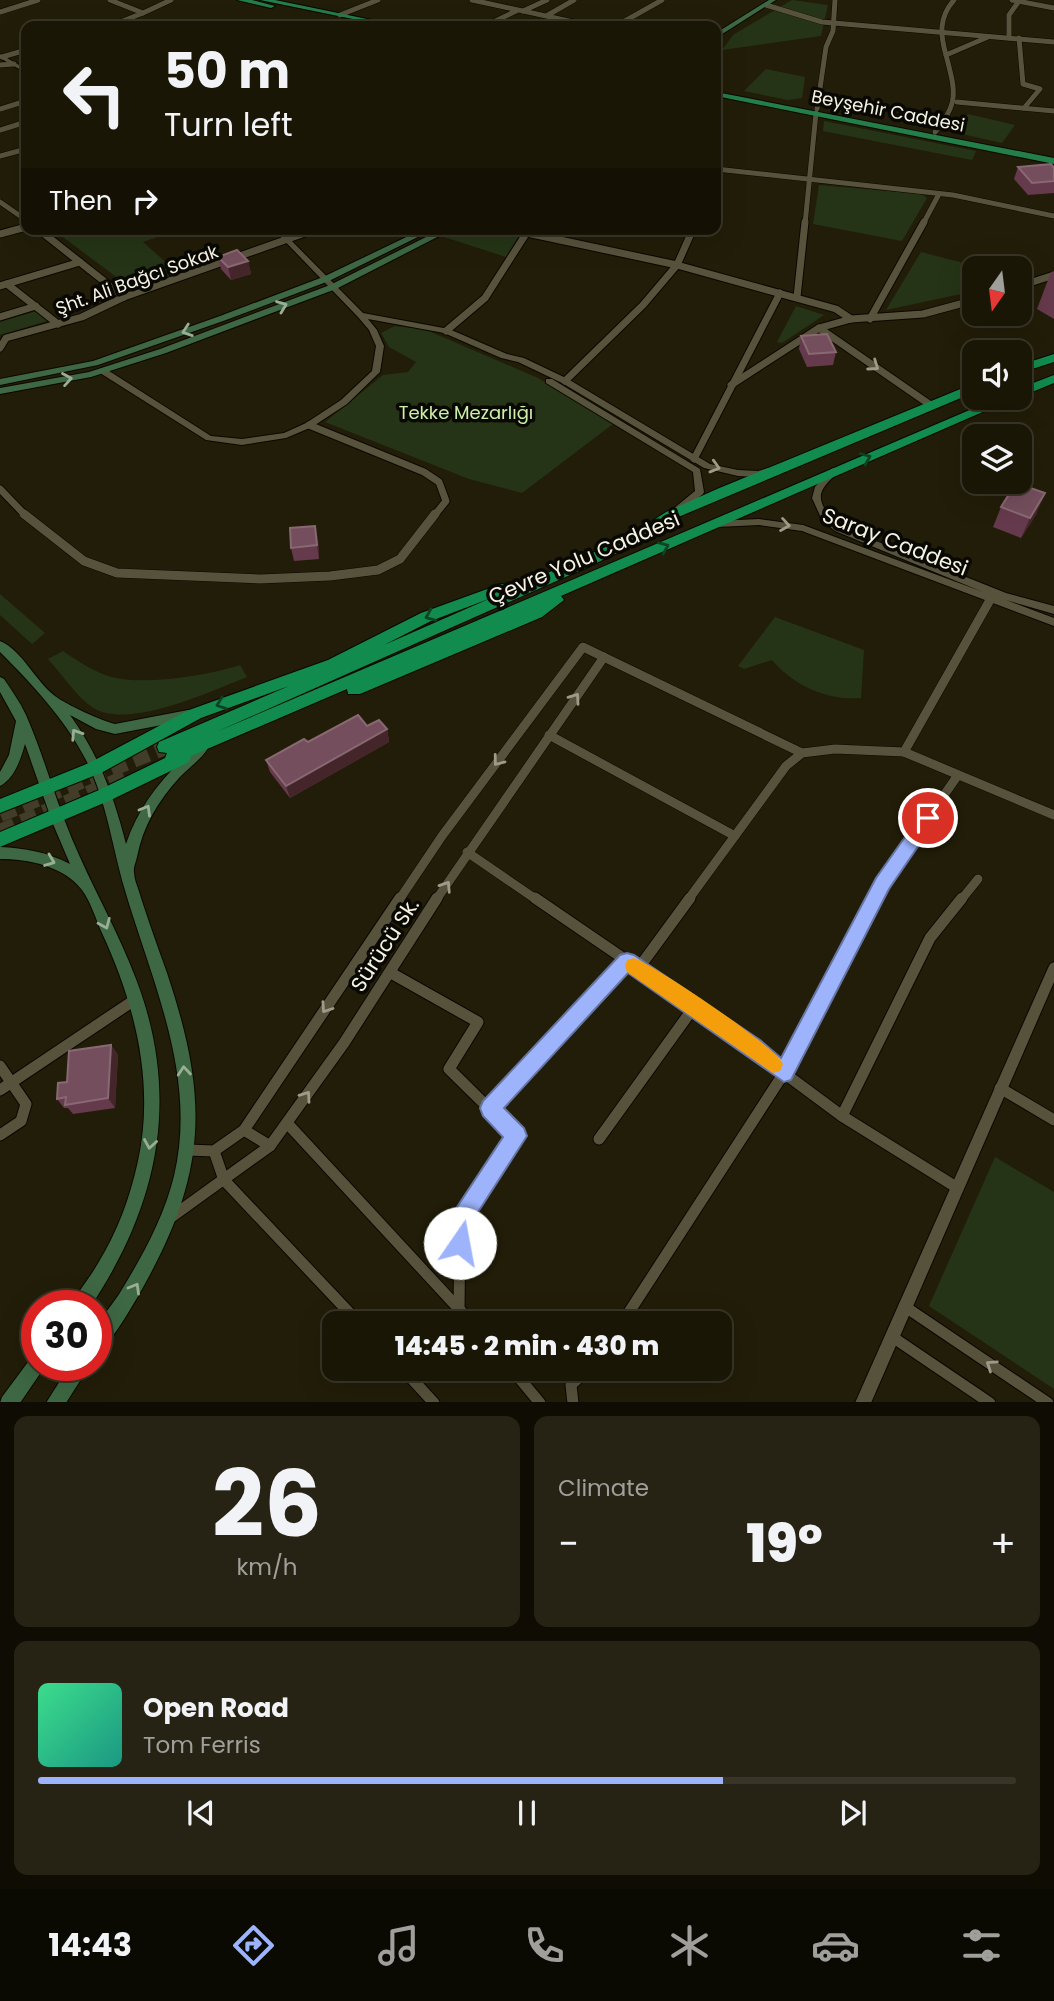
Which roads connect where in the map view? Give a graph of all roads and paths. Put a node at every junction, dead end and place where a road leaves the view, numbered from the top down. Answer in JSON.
{"nodes":[{"id":1,"x":39,"y":0,"type":"edge"},
{"id":2,"x":110,"y":0,"type":"edge"},
{"id":3,"x":171,"y":0,"type":"edge"},
{"id":4,"x":241,"y":0,"type":"edge"},
{"id":5,"x":264,"y":0,"type":"edge"},
{"id":6,"x":378,"y":0,"type":"edge"},
{"id":7,"x":472,"y":0,"type":"edge"},
{"id":8,"x":533,"y":0,"type":"edge"},
{"id":9,"x":574,"y":0,"type":"edge"},
{"id":10,"x":662,"y":0,"type":"edge"},
{"id":11,"x":773,"y":0,"type":"edge"},
{"id":12,"x":835,"y":0,"type":"edge"},
{"id":13,"x":954,"y":0,"type":"edge"},
{"id":14,"x":544,"y":1,"type":"edge"},
{"id":15,"x":1015,"y":1,"type":"edge"},
{"id":16,"x":766,"y":2,"type":"edge"},
{"id":17,"x":45,"y":6,"type":"dead end"},
{"id":18,"x":1054,"y":8,"type":"edge"},
{"id":19,"x":0,"y":12,"type":"edge"},
{"id":20,"x":519,"y":12,"type":"junction"},
{"id":21,"x":144,"y":13,"type":"junction"},
{"id":22,"x":340,"y":15,"type":"junction"},
{"id":23,"x":548,"y":15,"type":"junction"},
{"id":24,"x":123,"y":21,"type":"edge"},
{"id":25,"x":348,"y":21,"type":"edge"},
{"id":26,"x":371,"y":21,"type":"edge"},
{"id":27,"x":497,"y":21,"type":"edge"},
{"id":28,"x":572,"y":21,"type":"edge"},
{"id":29,"x":625,"y":21,"type":"edge"},
{"id":30,"x":833,"y":23,"type":"junction"},
{"id":31,"x":721,"y":31,"type":"edge"},
{"id":32,"x":939,"y":31,"type":"junction"},
{"id":33,"x":992,"y":36,"type":"junction"},
{"id":34,"x":1009,"y":38,"type":"junction"},
{"id":35,"x":1019,"y":38,"type":"junction"},
{"id":36,"x":1054,"y":42,"type":"edge"},
{"id":37,"x":21,"y":52,"type":"edge"},
{"id":38,"x":946,"y":55,"type":"junction"},
{"id":39,"x":1,"y":59,"type":"edge"},
{"id":40,"x":21,"y":68,"type":"edge"},
{"id":41,"x":721,"y":92,"type":"edge"},
{"id":42,"x":957,"y":102,"type":"junction"},
{"id":43,"x":21,"y":103,"type":"edge"},
{"id":44,"x":1024,"y":108,"type":"junction"},
{"id":45,"x":0,"y":109,"type":"edge"},
{"id":46,"x":817,"y":111,"type":"junction"},
{"id":47,"x":1054,"y":111,"type":"edge"},
{"id":48,"x":21,"y":124,"type":"edge"},
{"id":49,"x":0,"y":130,"type":"edge"},
{"id":50,"x":935,"y":132,"type":"junction"},
{"id":51,"x":21,"y":150,"type":"edge"},
{"id":52,"x":0,"y":156,"type":"edge"},
{"id":53,"x":1054,"y":156,"type":"edge"},
{"id":54,"x":1054,"y":161,"type":"edge"},
{"id":55,"x":721,"y":171,"type":"edge"},
{"id":56,"x":810,"y":180,"type":"junction"},
{"id":57,"x":939,"y":194,"type":"junction"},
{"id":58,"x":0,"y":202,"type":"edge"},
{"id":59,"x":1054,"y":216,"type":"edge"},
{"id":60,"x":21,"y":217,"type":"edge"},
{"id":61,"x":21,"y":228,"type":"edge"},
{"id":62,"x":0,"y":234,"type":"edge"},
{"id":63,"x":46,"y":235,"type":"edge"},
{"id":64,"x":283,"y":235,"type":"edge"},
{"id":65,"x":301,"y":235,"type":"edge"},
{"id":66,"x":419,"y":235,"type":"edge"},
{"id":67,"x":436,"y":235,"type":"edge"},
{"id":68,"x":525,"y":235,"type":"edge"},
{"id":69,"x":546,"y":235,"type":"edge"},
{"id":70,"x":690,"y":235,"type":"edge"},
{"id":71,"x":288,"y":240,"type":"junction"},
{"id":72,"x":80,"y":262,"type":"junction"},
{"id":73,"x":677,"y":265,"type":"junction"},
{"id":74,"x":1054,"y":275,"type":"edge"},
{"id":75,"x":1032,"y":282,"type":"edge"},
{"id":76,"x":330,"y":283,"type":"junction"},
{"id":77,"x":4,"y":285,"type":"edge"},
{"id":78,"x":780,"y":293,"type":"junction"},
{"id":79,"x":124,"y":297,"type":"junction"},
{"id":80,"x":797,"y":297,"type":"junction"},
{"id":81,"x":962,"y":304,"type":"edge"},
{"id":82,"x":36,"y":306,"type":"junction"},
{"id":83,"x":361,"y":315,"type":"junction"},
{"id":84,"x":0,"y":317,"type":"edge"},
{"id":85,"x":851,"y":319,"type":"junction"},
{"id":86,"x":870,"y":319,"type":"junction"},
{"id":87,"x":58,"y":324,"type":"junction"},
{"id":88,"x":819,"y":328,"type":"junction"},
{"id":89,"x":446,"y":331,"type":"junction"},
{"id":90,"x":0,"y":348,"type":"edge"},
{"id":91,"x":504,"y":356,"type":"junction"},
{"id":92,"x":1054,"y":356,"type":"edge"},
{"id":93,"x":1032,"y":365,"type":"edge"},
{"id":94,"x":103,"y":372,"type":"junction"},
{"id":95,"x":1054,"y":379,"type":"edge"},
{"id":96,"x":565,"y":381,"type":"junction"},
{"id":97,"x":0,"y":382,"type":"edge"},
{"id":98,"x":731,"y":385,"type":"junction"},
{"id":99,"x":1032,"y":388,"type":"edge"},
{"id":100,"x":0,"y":391,"type":"edge"},
{"id":101,"x":962,"y":392,"type":"edge"},
{"id":102,"x":929,"y":404,"type":"junction"},
{"id":103,"x":980,"y":410,"type":"edge"},
{"id":104,"x":309,"y":425,"type":"junction"},
{"id":105,"x":694,"y":459,"type":"junction"},
{"id":106,"x":782,"y":466,"type":"junction"},
{"id":107,"x":834,"y":471,"type":"junction"},
{"id":108,"x":0,"y":489,"type":"edge"},
{"id":109,"x":671,"y":515,"type":"junction"},
{"id":110,"x":717,"y":524,"type":"junction"},
{"id":111,"x":631,"y":541,"type":"junction"},
{"id":112,"x":601,"y":573,"type":"junction"},
{"id":113,"x":990,"y":600,"type":"junction"},
{"id":114,"x":1054,"y":610,"type":"edge"},
{"id":115,"x":1054,"y":622,"type":"edge"},
{"id":116,"x":0,"y":645,"type":"edge"},
{"id":117,"x":604,"y":657,"type":"junction"},
{"id":118,"x":0,"y":682,"type":"edge"},
{"id":119,"x":51,"y":699,"type":"junction"},
{"id":120,"x":195,"y":714,"type":"junction"},
{"id":121,"x":21,"y":717,"type":"junction"},
{"id":122,"x":549,"y":735,"type":"junction"},
{"id":123,"x":202,"y":748,"type":"junction"},
{"id":124,"x":904,"y":752,"type":"junction"},
{"id":125,"x":802,"y":754,"type":"junction"},
{"id":126,"x":95,"y":768,"type":"junction"},
{"id":127,"x":958,"y":775,"type":"junction"},
{"id":128,"x":0,"y":781,"type":"edge"},
{"id":129,"x":47,"y":789,"type":"junction"},
{"id":130,"x":105,"y":795,"type":"junction"},
{"id":131,"x":0,"y":806,"type":"edge"},
{"id":132,"x":1054,"y":815,"type":"edge"},
{"id":133,"x":57,"y":816,"type":"junction"},
{"id":134,"x":735,"y":836,"type":"junction"},
{"id":135,"x":0,"y":840,"type":"edge"},
{"id":136,"x":66,"y":840,"type":"joint"},
{"id":137,"x":467,"y":852,"type":"junction"},
{"id":138,"x":0,"y":853,"type":"edge"},
{"id":139,"x":127,"y":874,"type":"junction"},
{"id":140,"x":978,"y":879,"type":"dead end"},
{"id":141,"x":90,"y":890,"type":"junction"},
{"id":142,"x":627,"y":961,"type":"junction"},
{"id":143,"x":1054,"y":968,"type":"edge"},
{"id":144,"x":638,"y":969,"type":"junction"},
{"id":145,"x":391,"y":973,"type":"junction"},
{"id":146,"x":136,"y":999,"type":"junction"},
{"id":147,"x":694,"y":1007,"type":"junction"},
{"id":148,"x":0,"y":1066,"type":"edge"},
{"id":149,"x":784,"y":1073,"type":"junction"},
{"id":150,"x":5,"y":1086,"type":"edge"},
{"id":151,"x":1000,"y":1088,"type":"junction"},
{"id":152,"x":490,"y":1108,"type":"junction"},
{"id":153,"x":842,"y":1116,"type":"junction"},
{"id":154,"x":1054,"y":1120,"type":"edge"},
{"id":155,"x":287,"y":1124,"type":"junction"},
{"id":156,"x":244,"y":1130,"type":"junction"},
{"id":157,"x":0,"y":1135,"type":"edge"},
{"id":158,"x":599,"y":1139,"type":"dead end"},
{"id":159,"x":270,"y":1146,"type":"junction"},
{"id":160,"x":187,"y":1150,"type":"junction"},
{"id":161,"x":214,"y":1151,"type":"junction"},
{"id":162,"x":225,"y":1180,"type":"junction"},
{"id":163,"x":956,"y":1187,"type":"junction"},
{"id":164,"x":166,"y":1221,"type":"junction"},
{"id":165,"x":91,"y":1290,"type":"edge"},
{"id":166,"x":904,"y":1306,"type":"junction"},
{"id":167,"x":348,"y":1311,"type":"edge"},
{"id":168,"x":459,"y":1311,"type":"joint"},
{"id":169,"x":630,"y":1311,"type":"edge"},
{"id":170,"x":112,"y":1320,"type":"edge"},
{"id":171,"x":891,"y":1336,"type":"junction"},
{"id":172,"x":24,"y":1381,"type":"edge"},
{"id":173,"x":70,"y":1381,"type":"edge"},
{"id":174,"x":414,"y":1381,"type":"edge"},
{"id":175,"x":522,"y":1381,"type":"edge"},
{"id":176,"x":575,"y":1381,"type":"edge"},
{"id":177,"x":8,"y":1402,"type":"edge"},
{"id":178,"x":56,"y":1402,"type":"edge"},
{"id":179,"x":434,"y":1402,"type":"edge"},
{"id":180,"x":540,"y":1402,"type":"edge"},
{"id":181,"x":573,"y":1402,"type":"edge"},
{"id":182,"x":863,"y":1402,"type":"edge"},
{"id":183,"x":990,"y":1402,"type":"edge"},
{"id":184,"x":1048,"y":1402,"type":"edge"}],
"edges":[{"from":1,"to":17,"type":"street"},
{"from":1,"to":19,"type":"street"},
{"from":2,"to":21,"type":"street"},
{"from":3,"to":21,"type":"street"},
{"from":4,"to":25,"type":"main road"},
{"from":5,"to":22,"type":"main road"},
{"from":6,"to":22,"type":"street"},
{"from":7,"to":20,"type":"street"},
{"from":8,"to":14,"type":"street"},
{"from":9,"to":23,"type":"street"},
{"from":10,"to":29,"type":"street"},
{"from":11,"to":16,"type":"main road"},
{"from":12,"to":30,"type":"street"},
{"from":13,"to":32,"type":"street"},
{"from":14,"to":20,"type":"street"},
{"from":15,"to":18,"type":"street"},
{"from":15,"to":34,"type":"street"},
{"from":16,"to":30,"type":"street"},
{"from":16,"to":31,"type":"main road"},
{"from":20,"to":23,"type":"street"},
{"from":20,"to":27,"type":"street"},
{"from":21,"to":24,"type":"street"},
{"from":22,"to":26,"type":"main road"},
{"from":23,"to":28,"type":"street"},
{"from":30,"to":32,"type":"street"},
{"from":30,"to":46,"type":"street"},
{"from":32,"to":33,"type":"street"},
{"from":32,"to":38,"type":"street"},
{"from":33,"to":34,"type":"street"},
{"from":33,"to":38,"type":"street"},
{"from":34,"to":35,"type":"street"},
{"from":35,"to":36,"type":"street"},
{"from":35,"to":44,"type":"street"},
{"from":37,"to":39,"type":"street"},
{"from":38,"to":42,"type":"street"},
{"from":39,"to":40,"type":"street"},
{"from":41,"to":46,"type":"main road","name":"Beyşehir Caddesi"},
{"from":42,"to":44,"type":"street"},
{"from":42,"to":50,"type":"street"},
{"from":43,"to":45,"type":"street"},
{"from":44,"to":47,"type":"street"},
{"from":46,"to":50,"type":"main road","name":"Beyşehir Caddesi"},
{"from":46,"to":54,"type":"main road","name":"Beyşehir Caddesi"},
{"from":46,"to":56,"type":"street"},
{"from":48,"to":49,"type":"street"},
{"from":50,"to":53,"type":"main road","name":"Beyşehir Caddesi"},
{"from":51,"to":52,"type":"street"},
{"from":55,"to":56,"type":"street"},
{"from":56,"to":57,"type":"street"},
{"from":56,"to":80,"type":"street"},
{"from":57,"to":59,"type":"street"},
{"from":57,"to":86,"type":"street"},
{"from":58,"to":60,"type":"street"},
{"from":61,"to":62,"type":"street"},
{"from":63,"to":72,"type":"street"},
{"from":64,"to":71,"type":"street"},
{"from":65,"to":71,"type":"street","name":"Şht. Ali Bağcı Sokak"},
{"from":66,"to":76,"type":"main road"},
{"from":67,"to":76,"type":"main road"},
{"from":68,"to":89,"type":"street"},
{"from":69,"to":73,"type":"street"},
{"from":70,"to":73,"type":"street"},
{"from":71,"to":76,"type":"street"},
{"from":71,"to":79,"type":"street","name":"Şht. Ali Bağcı Sokak"},
{"from":72,"to":77,"type":"street"},
{"from":72,"to":79,"type":"street"},
{"from":73,"to":78,"type":"street"},
{"from":73,"to":96,"type":"street"},
{"from":74,"to":75,"type":"street"},
{"from":76,"to":83,"type":"street"},
{"from":94,"to":76,"type":"main road","one_way":true},
{"from":76,"to":97,"type":"main road","one_way":true},
{"from":77,"to":82,"type":"street"},
{"from":78,"to":80,"type":"street"},
{"from":78,"to":98,"type":"street"},
{"from":79,"to":87,"type":"street","name":"Şht. Ali Bağcı Sokak"},
{"from":80,"to":85,"type":"street"},
{"from":81,"to":86,"type":"street"},
{"from":82,"to":84,"type":"street"},
{"from":82,"to":87,"type":"street"},
{"from":83,"to":89,"type":"street"},
{"from":83,"to":104,"type":"street"},
{"from":85,"to":86,"type":"street"},
{"from":85,"to":88,"type":"street"},
{"from":87,"to":90,"type":"street","name":"Şht. Ali Bağcı Sokak"},
{"from":88,"to":98,"type":"street"},
{"from":88,"to":102,"type":"street","one_way":true},
{"from":89,"to":91,"type":"street"},
{"from":91,"to":96,"type":"street"},
{"from":91,"to":109,"type":"street"},
{"from":92,"to":93,"type":"highway"},
{"from":100,"to":94,"type":"main road","one_way":true},
{"from":94,"to":104,"type":"street"},
{"from":95,"to":99,"type":"highway"},
{"from":96,"to":105,"type":"street"},
{"from":98,"to":105,"type":"street"},
{"from":101,"to":102,"type":"highway","name":"Çevre Yolu Caddesi"},
{"from":102,"to":106,"type":"highway","name":"Çevre Yolu Caddesi"},
{"from":107,"to":103,"type":"highway","name":"Çevre Yolu Caddesi","one_way":true},
{"from":104,"to":108,"type":"street"},
{"from":105,"to":106,"type":"street","one_way":true},
{"from":106,"to":109,"type":"highway","name":"Çevre Yolu Caddesi"},
{"from":107,"to":110,"type":"highway","name":"Çevre Yolu Caddesi"},
{"from":107,"to":114,"type":"street","name":"Saray Caddesi"},
{"from":109,"to":111,"type":"highway","name":"Çevre Yolu Caddesi"},
{"from":112,"to":110,"type":"highway","name":"Çevre Yolu Caddesi","one_way":true},
{"from":110,"to":113,"type":"street","name":"Saray Caddesi","one_way":true},
{"from":111,"to":112,"type":"highway","name":"Çevre Yolu Caddesi"},
{"from":111,"to":120,"type":"highway","one_way":true},
{"from":112,"to":123,"type":"highway"},
{"from":113,"to":115,"type":"street","name":"Saray Caddesi"},
{"from":113,"to":124,"type":"street"},
{"from":116,"to":119,"type":"main road"},
{"from":122,"to":117,"type":"street","name":"Sürücü Sk.","one_way":true},
{"from":117,"to":125,"type":"street"},
{"from":117,"to":156,"type":"street","name":"Sürücü Sk.","one_way":true},
{"from":118,"to":121,"type":"main road"},
{"from":119,"to":120,"type":"main road"},
{"from":126,"to":119,"type":"main road","one_way":true},
{"from":120,"to":126,"type":"highway"},
{"from":121,"to":128,"type":"main road"},
{"from":121,"to":129,"type":"main road"},
{"from":122,"to":134,"type":"street"},
{"from":122,"to":137,"type":"street","name":"Sürücü Sk."},
{"from":123,"to":130,"type":"highway"},
{"from":139,"to":123,"type":"main road","one_way":true},
{"from":124,"to":125,"type":"street"},
{"from":124,"to":127,"type":"street"},
{"from":125,"to":134,"type":"street"},
{"from":126,"to":129,"type":"highway"},
{"from":126,"to":130,"type":"main road"},
{"from":127,"to":132,"type":"street"},
{"from":127,"to":149,"type":"street"},
{"from":129,"to":131,"type":"highway"},
{"from":129,"to":133,"type":"main road"},
{"from":130,"to":133,"type":"highway"},
{"from":130,"to":139,"type":"main road"},
{"from":133,"to":135,"type":"highway"},
{"from":133,"to":136,"type":"main road"},
{"from":134,"to":144,"type":"street"},
{"from":136,"to":141,"type":"main road"},
{"from":137,"to":142,"type":"street"},
{"from":145,"to":137,"type":"street","name":"Sürücü Sk.","one_way":true},
{"from":138,"to":141,"type":"main road","one_way":true},
{"from":160,"to":139,"type":"main road","one_way":true},
{"from":140,"to":153,"type":"street"},
{"from":141,"to":146,"type":"main road","one_way":true},
{"from":142,"to":144,"type":"street"},
{"from":142,"to":152,"type":"street"},
{"from":143,"to":151,"type":"street"},
{"from":144,"to":147,"type":"street"},
{"from":145,"to":152,"type":"street"},
{"from":155,"to":145,"type":"street","name":"Sürücü Sk.","one_way":true},
{"from":146,"to":150,"type":"street"},
{"from":146,"to":165,"type":"main road","one_way":true},
{"from":147,"to":149,"type":"street"},
{"from":147,"to":158,"type":"street"},
{"from":148,"to":150,"type":"street"},
{"from":149,"to":153,"type":"street"},
{"from":149,"to":169,"type":"street"},
{"from":150,"to":157,"type":"street"},
{"from":151,"to":154,"type":"street"},
{"from":151,"to":163,"type":"street"},
{"from":152,"to":168,"type":"street"},
{"from":153,"to":163,"type":"street"},
{"from":155,"to":159,"type":"street","name":"Sürücü Sk."},
{"from":155,"to":168,"type":"street"},
{"from":156,"to":159,"type":"street"},
{"from":156,"to":161,"type":"street","name":"Sürücü Sk."},
{"from":159,"to":162,"type":"street","name":"Sürücü Sk."},
{"from":160,"to":161,"type":"street"},
{"from":160,"to":164,"type":"main road"},
{"from":161,"to":162,"type":"street"},
{"from":162,"to":164,"type":"street","name":"Sürücü Sk."},
{"from":162,"to":167,"type":"street"},
{"from":163,"to":166,"type":"street"},
{"from":170,"to":164,"type":"main road","one_way":true},
{"from":166,"to":171,"type":"street"},
{"from":184,"to":166,"type":"street","one_way":true},
{"from":171,"to":182,"type":"street"},
{"from":171,"to":183,"type":"street"},
{"from":172,"to":177,"type":"main road"},
{"from":173,"to":178,"type":"main road"},
{"from":174,"to":179,"type":"street"},
{"from":175,"to":180,"type":"street"},
{"from":176,"to":181,"type":"street"}]}
